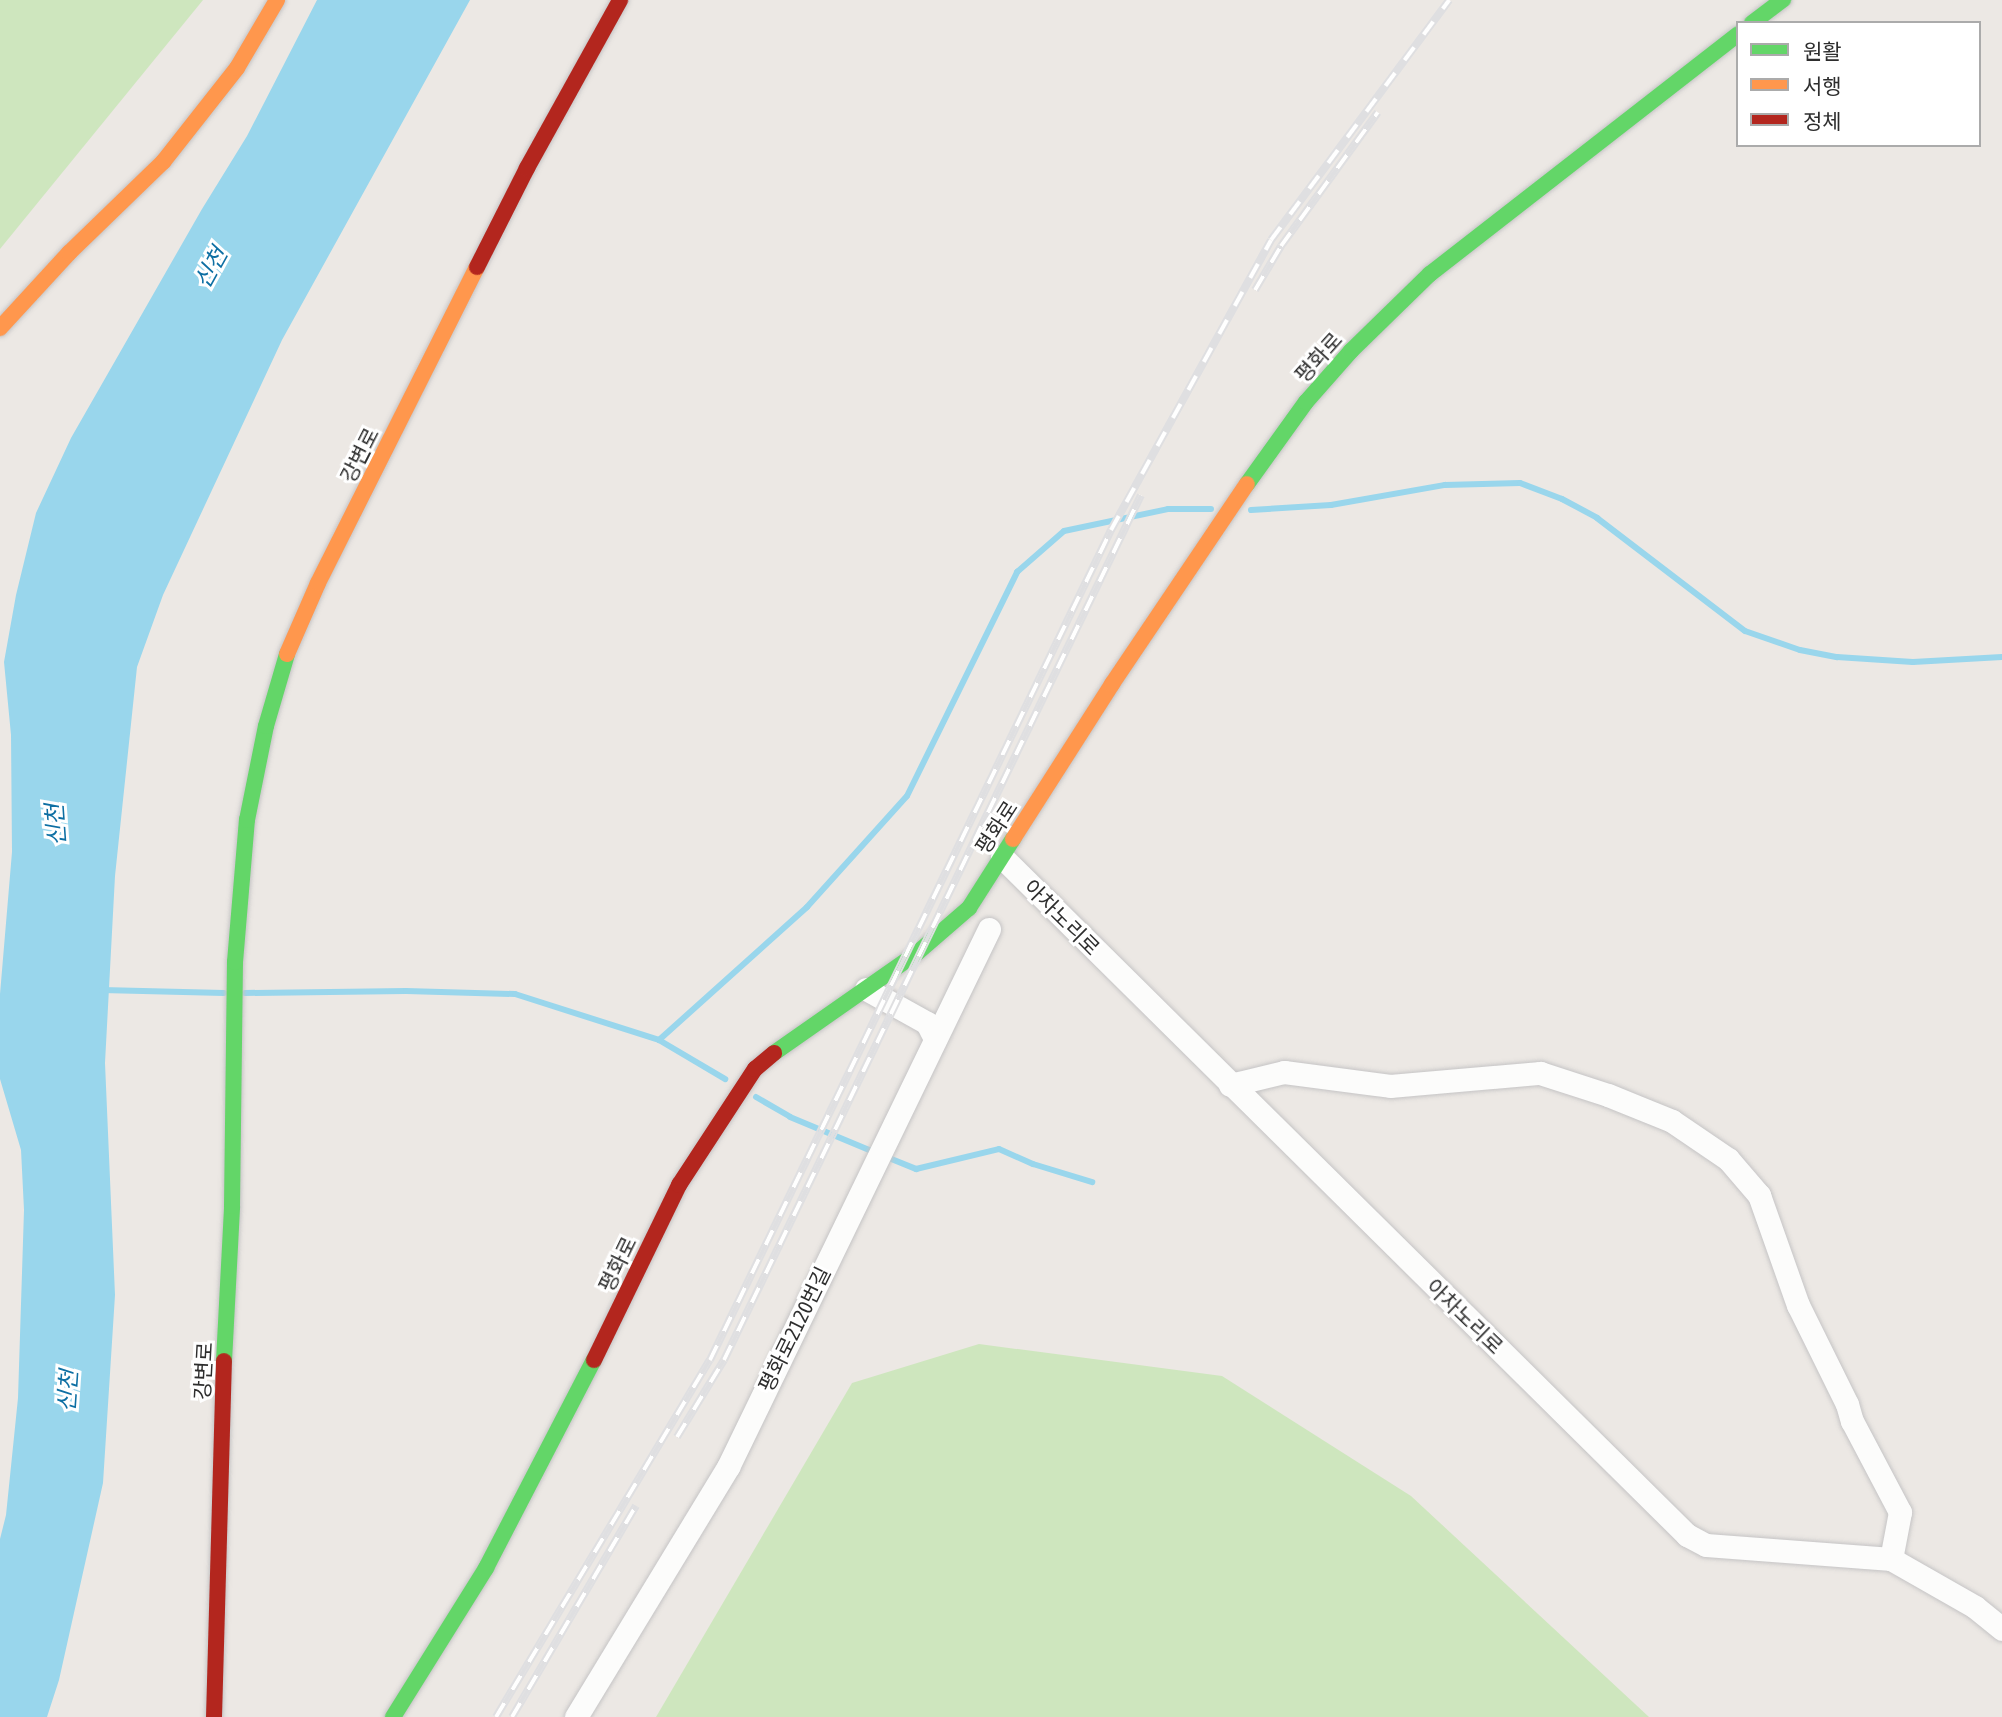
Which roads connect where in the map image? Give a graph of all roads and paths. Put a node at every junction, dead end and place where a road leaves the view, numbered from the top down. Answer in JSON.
{"nodes":[{"id":1,"x":277,"y":0,"type":"edge"},
{"id":2,"x":620,"y":0,"type":"edge"},
{"id":3,"x":1800,"y":0,"type":"edge"},
{"id":4,"x":1776,"y":3,"type":"edge"},
{"id":5,"x":1754,"y":21,"type":"edge"},
{"id":6,"x":1736,"y":36,"type":"edge"},
{"id":7,"x":0,"y":328,"type":"edge"},
{"id":8,"x":1002,"y":857,"type":"junction"},
{"id":9,"x":989,"y":929,"type":"dead end"},
{"id":10,"x":866,"y":989,"type":"junction"},
{"id":11,"x":934,"y":1039,"type":"junction"},
{"id":12,"x":1230,"y":1085,"type":"junction"},
{"id":13,"x":1891,"y":1559,"type":"junction"},
{"id":14,"x":2002,"y":1629,"type":"edge"},
{"id":15,"x":426,"y":1667,"type":"junction"},
{"id":16,"x":216,"y":1682,"type":"junction"},
{"id":17,"x":230,"y":1705,"type":"dead end"},
{"id":18,"x":377,"y":1709,"type":"dead end"},
{"id":19,"x":213,"y":1715,"type":"edge"},
{"id":20,"x":393,"y":1717,"type":"edge"},
{"id":21,"x":576,"y":1717,"type":"edge"}],
"edges":[{"from":1,"to":7,"type":"main road"},
{"from":2,"to":16,"type":"main road","name":"강변로"},
{"from":3,"to":4,"type":"main road"},
{"from":4,"to":5,"type":"main road"},
{"from":6,"to":8,"type":"main road","name":"평화로"},
{"from":8,"to":10,"type":"main road","name":"평화로"},
{"from":8,"to":12,"type":"street","name":"아차노리로"},
{"from":9,"to":11,"type":"street","name":"평화로2120번길"},
{"from":10,"to":11,"type":"street"},
{"from":10,"to":15,"type":"main road","name":"평화로"},
{"from":11,"to":21,"type":"street","name":"평화로2120번길"},
{"from":12,"to":13,"type":"street","name":"아차노리로"},
{"from":12,"to":13,"type":"street"},
{"from":13,"to":14,"type":"street","name":"아차노리로"},
{"from":15,"to":18,"type":"main road"},
{"from":15,"to":20,"type":"main road","name":"평화로"},
{"from":16,"to":17,"type":"main road"},
{"from":16,"to":19,"type":"main road","name":"강변로"}]}
